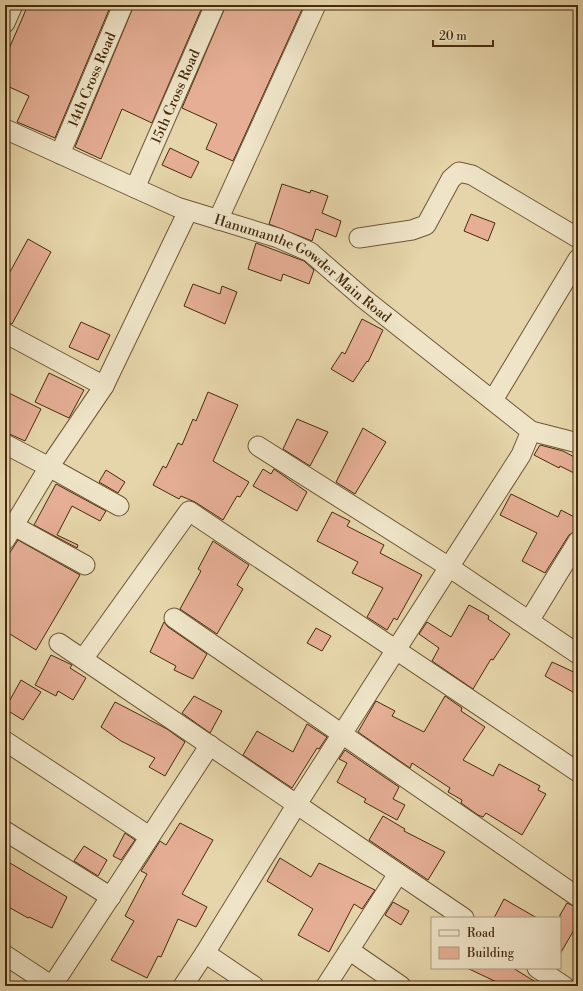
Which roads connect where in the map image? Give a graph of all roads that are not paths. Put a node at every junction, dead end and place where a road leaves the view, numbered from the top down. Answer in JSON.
{"nodes":[{"id":1,"x":13,"y":5,"type":"edge"},
{"id":2,"x":123,"y":5,"type":"edge"},
{"id":3,"x":215,"y":5,"type":"edge"},
{"id":4,"x":316,"y":5,"type":"edge"},
{"id":5,"x":5,"y":23,"type":"edge"},
{"id":6,"x":5,"y":130,"type":"edge"},
{"id":7,"x":60,"y":154,"type":"junction"},
{"id":8,"x":135,"y":188,"type":"junction"},
{"id":9,"x":188,"y":211,"type":"junction"},
{"id":10,"x":218,"y":220,"type":"junction"},
{"id":11,"x":359,"y":238,"type":"dead end"},
{"id":12,"x":578,"y":238,"type":"edge"},
{"id":13,"x":578,"y":259,"type":"edge"},
{"id":14,"x":5,"y":333,"type":"edge"},
{"id":15,"x":104,"y":386,"type":"junction"},
{"id":16,"x":493,"y":400,"type":"junction"},
{"id":17,"x":531,"y":432,"type":"junction"},
{"id":18,"x":578,"y":443,"type":"edge"},
{"id":19,"x":5,"y":444,"type":"edge"},
{"id":20,"x":258,"y":446,"type":"dead end"},
{"id":21,"x":50,"y":467,"type":"junction"},
{"id":22,"x":119,"y":506,"type":"dead end"},
{"id":23,"x":9,"y":533,"type":"edge"},
{"id":24,"x":578,"y":541,"type":"edge"},
{"id":25,"x":85,"y":566,"type":"dead end"},
{"id":26,"x":449,"y":567,"type":"junction"},
{"id":27,"x":174,"y":618,"type":"dead end"},
{"id":28,"x":529,"y":621,"type":"junction"},
{"id":29,"x":59,"y":643,"type":"dead end"},
{"id":30,"x":396,"y":650,"type":"junction"},
{"id":31,"x":578,"y":654,"type":"edge"},
{"id":32,"x":83,"y":659,"type":"junction"},
{"id":33,"x":342,"y":734,"type":"junction"},
{"id":34,"x":5,"y":740,"type":"edge"},
{"id":35,"x":210,"y":745,"type":"junction"},
{"id":36,"x":578,"y":772,"type":"edge"},
{"id":37,"x":297,"y":804,"type":"junction"},
{"id":38,"x":5,"y":831,"type":"edge"},
{"id":39,"x":149,"y":836,"type":"junction"},
{"id":40,"x":398,"y":874,"type":"junction"},
{"id":41,"x":111,"y":897,"type":"junction"},
{"id":42,"x":578,"y":897,"type":"edge"},
{"id":43,"x":462,"y":917,"type":"edge"},
{"id":44,"x":349,"y":950,"type":"junction"},
{"id":45,"x":205,"y":953,"type":"junction"},
{"id":46,"x":5,"y":955,"type":"edge"},
{"id":47,"x":538,"y":969,"type":"edge"},
{"id":48,"x":52,"y":986,"type":"edge"},
{"id":49,"x":183,"y":986,"type":"edge"},
{"id":50,"x":254,"y":986,"type":"edge"},
{"id":51,"x":326,"y":986,"type":"edge"},
{"id":52,"x":401,"y":986,"type":"edge"},
{"id":53,"x":564,"y":986,"type":"edge"}],
"edges":[{"from":1,"to":5,"type":"street"},
{"from":2,"to":7,"type":"street","name":"14th Cross Road"},
{"from":3,"to":8,"type":"street","name":"15th Cross Road"},
{"from":4,"to":10,"type":"street"},
{"from":6,"to":7,"type":"street","name":"Hanumanthe Gowder Main Road"},
{"from":7,"to":8,"type":"street","name":"Hanumanthe Gowder Main Road"},
{"from":8,"to":9,"type":"street","name":"Hanumanthe Gowder Main Road"},
{"from":9,"to":10,"type":"street","name":"Hanumanthe Gowder Main Road"},
{"from":9,"to":15,"type":"street"},
{"from":10,"to":16,"type":"street","name":"Hanumanthe Gowder Main Road"},
{"from":11,"to":12,"type":"street"},
{"from":13,"to":16,"type":"street"},
{"from":14,"to":15,"type":"street"},
{"from":15,"to":21,"type":"street"},
{"from":16,"to":17,"type":"street","name":"Hanumanthe Gowder Main Road"},
{"from":17,"to":18,"type":"street","name":"Hanumanthe Gowder Main Road"},
{"from":17,"to":26,"type":"street"},
{"from":19,"to":21,"type":"street"},
{"from":20,"to":26,"type":"street"},
{"from":21,"to":22,"type":"street"},
{"from":21,"to":23,"type":"street"},
{"from":23,"to":25,"type":"street"},
{"from":24,"to":28,"type":"street"},
{"from":26,"to":28,"type":"street"},
{"from":26,"to":30,"type":"street"},
{"from":27,"to":33,"type":"street"},
{"from":28,"to":31,"type":"street"},
{"from":29,"to":32,"type":"street"},
{"from":30,"to":32,"type":"street"},
{"from":30,"to":33,"type":"street"},
{"from":30,"to":36,"type":"street"},
{"from":32,"to":35,"type":"street"},
{"from":33,"to":37,"type":"street"},
{"from":33,"to":42,"type":"street"},
{"from":34,"to":39,"type":"street"},
{"from":35,"to":37,"type":"street"},
{"from":35,"to":39,"type":"street"},
{"from":37,"to":40,"type":"street"},
{"from":37,"to":45,"type":"street"},
{"from":38,"to":41,"type":"street"},
{"from":39,"to":41,"type":"street"},
{"from":40,"to":43,"type":"street"},
{"from":40,"to":44,"type":"street"},
{"from":41,"to":48,"type":"street"},
{"from":44,"to":51,"type":"street"},
{"from":44,"to":52,"type":"street"},
{"from":45,"to":49,"type":"street"},
{"from":45,"to":50,"type":"street"},
{"from":46,"to":48,"type":"street"},
{"from":47,"to":53,"type":"street"}]}
